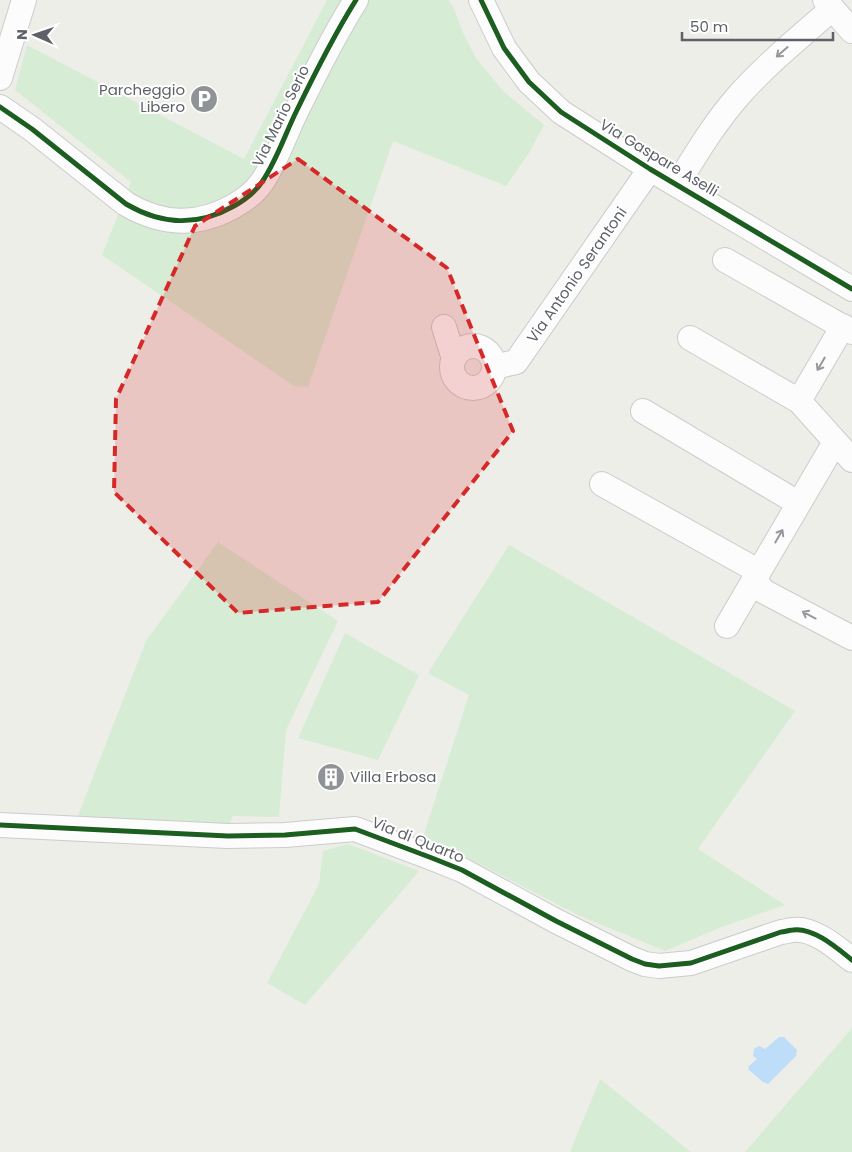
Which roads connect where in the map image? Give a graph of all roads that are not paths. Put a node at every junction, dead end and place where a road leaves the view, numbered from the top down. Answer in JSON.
{"nodes":[{"id":1,"x":24,"y":0,"type":"edge"},
{"id":2,"x":356,"y":0,"type":"edge"},
{"id":3,"x":481,"y":4,"type":"edge"},
{"id":4,"x":829,"y":4,"type":"edge"},
{"id":5,"x":852,"y":31,"type":"edge"},
{"id":6,"x":0,"y":78,"type":"edge"},
{"id":7,"x":0,"y":107,"type":"edge"},
{"id":8,"x":650,"y":170,"type":"junction"},
{"id":9,"x":677,"y":185,"type":"junction"},
{"id":10,"x":725,"y":260,"type":"dead end"},
{"id":11,"x":852,"y":288,"type":"edge"},
{"id":12,"x":444,"y":327,"type":"dead end"},
{"id":13,"x":847,"y":329,"type":"edge"},
{"id":14,"x":690,"y":338,"type":"dead end"},
{"id":15,"x":454,"y":359,"type":"junction"},
{"id":16,"x":494,"y":367,"type":"junction"},
{"id":17,"x":799,"y":401,"type":"junction"},
{"id":18,"x":644,"y":411,"type":"dead end"},
{"id":19,"x":835,"y":442,"type":"junction"},
{"id":20,"x":852,"y":460,"type":"edge"},
{"id":21,"x":602,"y":484,"type":"dead end"},
{"id":22,"x":798,"y":503,"type":"junction"},
{"id":23,"x":756,"y":575,"type":"junction"},
{"id":24,"x":726,"y":626,"type":"dead end"},
{"id":25,"x":852,"y":638,"type":"edge"},
{"id":26,"x":0,"y":825,"type":"edge"},
{"id":27,"x":852,"y":960,"type":"edge"}],
"edges":[{"from":1,"to":6,"type":"street"},
{"from":2,"to":7,"type":"street","name":"Via Mario Serio"},
{"from":3,"to":8,"type":"street","name":"Via Gaspare Aselli"},
{"from":4,"to":5,"type":"street"},
{"from":4,"to":9,"type":"street","one_way":true},
{"from":8,"to":9,"type":"street","name":"Via Gaspare Aselli"},
{"from":8,"to":16,"type":"street","name":"Via Antonio Serantoni"},
{"from":9,"to":11,"type":"street","name":"Via Gaspare Aselli"},
{"from":10,"to":13,"type":"street"},
{"from":12,"to":15,"type":"street"},
{"from":13,"to":17,"type":"street","one_way":true},
{"from":14,"to":17,"type":"street"},
{"from":15,"to":16,"type":"street"},
{"from":15,"to":16,"type":"street"},
{"from":17,"to":19,"type":"street"},
{"from":18,"to":22,"type":"street"},
{"from":19,"to":20,"type":"street"},
{"from":19,"to":22,"type":"street"},
{"from":21,"to":23,"type":"street"},
{"from":23,"to":22,"type":"street","one_way":true},
{"from":23,"to":24,"type":"street"},
{"from":25,"to":23,"type":"street","one_way":true},
{"from":26,"to":27,"type":"street","name":"Via di Quarto"}]}
